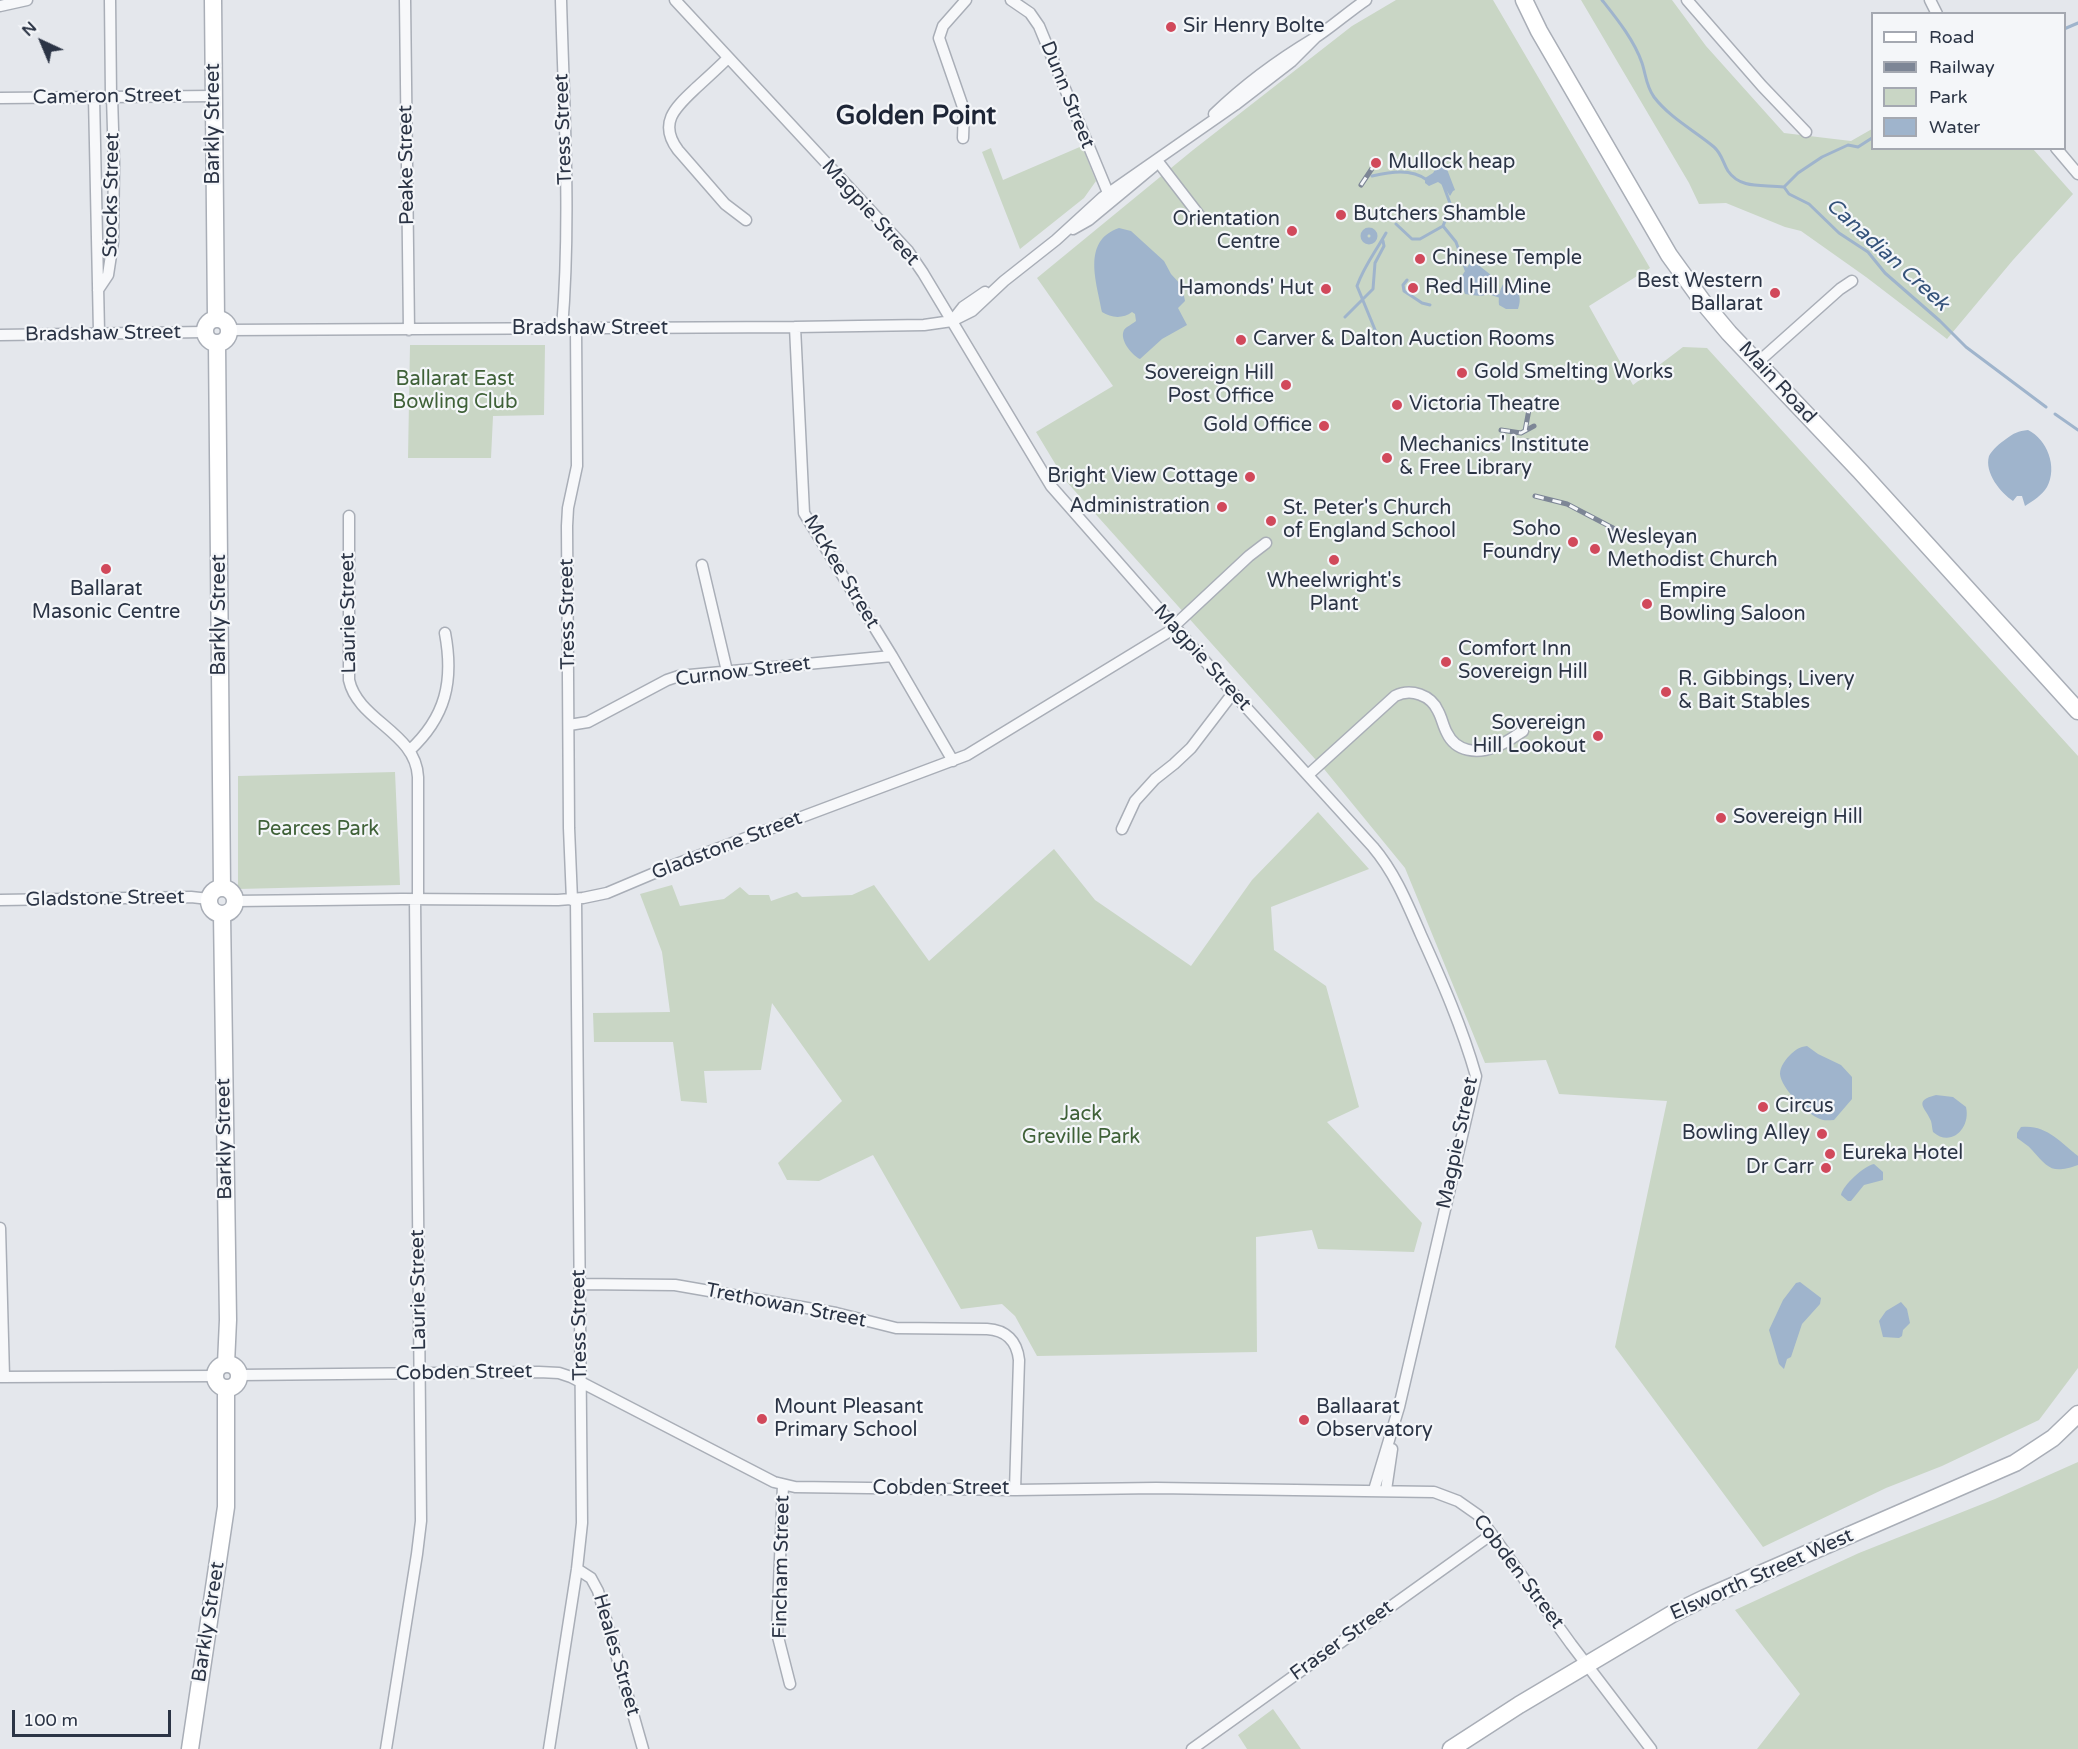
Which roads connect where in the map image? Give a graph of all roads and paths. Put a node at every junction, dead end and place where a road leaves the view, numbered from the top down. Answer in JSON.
{"nodes":[{"id":1,"x":27,"y":0,"type":"edge"},
{"id":2,"x":110,"y":0,"type":"edge"},
{"id":3,"x":213,"y":0,"type":"edge"},
{"id":4,"x":405,"y":0,"type":"edge"},
{"id":5,"x":561,"y":0,"type":"edge"},
{"id":6,"x":675,"y":0,"type":"edge"},
{"id":7,"x":966,"y":0,"type":"edge"},
{"id":8,"x":1011,"y":0,"type":"edge"},
{"id":9,"x":1366,"y":0,"type":"edge"},
{"id":10,"x":1519,"y":0,"type":"edge"},
{"id":11,"x":1687,"y":0,"type":"edge"},
{"id":12,"x":0,"y":6,"type":"edge"},
{"id":13,"x":1527,"y":7,"type":"edge"},
{"id":14,"x":728,"y":58,"type":"junction"},
{"id":15,"x":112,"y":96,"type":"junction"},
{"id":16,"x":214,"y":96,"type":"junction"},
{"id":17,"x":94,"y":97,"type":"junction"},
{"id":18,"x":0,"y":98,"type":"edge"},
{"id":19,"x":1806,"y":132,"type":"dead end"},
{"id":20,"x":963,"y":138,"type":"dead end"},
{"id":21,"x":1173,"y":149,"type":"junction"},
{"id":22,"x":2058,"y":150,"type":"edge"},
{"id":23,"x":1159,"y":163,"type":"junction"},
{"id":24,"x":2078,"y":174,"type":"edge"},
{"id":25,"x":1109,"y":197,"type":"junction"},
{"id":26,"x":1199,"y":215,"type":"dead end"},
{"id":27,"x":746,"y":220,"type":"dead end"},
{"id":28,"x":1852,"y":281,"type":"dead end"},
{"id":29,"x":98,"y":290,"type":"junction"},
{"id":30,"x":952,"y":321,"type":"junction"},
{"id":31,"x":795,"y":327,"type":"junction"},
{"id":32,"x":562,"y":329,"type":"junction"},
{"id":33,"x":576,"y":329,"type":"junction"},
{"id":34,"x":409,"y":330,"type":"junction"},
{"id":35,"x":217,"y":331,"type":"junction"},
{"id":36,"x":99,"y":332,"type":"junction"},
{"id":37,"x":0,"y":335,"type":"edge"},
{"id":38,"x":1757,"y":363,"type":"junction"},
{"id":39,"x":349,"y":516,"type":"dead end"},
{"id":40,"x":1266,"y":543,"type":"dead end"},
{"id":41,"x":702,"y":565,"type":"dead end"},
{"id":42,"x":1174,"y":627,"type":"junction"},
{"id":43,"x":445,"y":633,"type":"dead end"},
{"id":44,"x":892,"y":657,"type":"junction"},
{"id":45,"x":727,"y":671,"type":"junction"},
{"id":46,"x":1233,"y":693,"type":"junction"},
{"id":47,"x":2078,"y":711,"type":"edge"},
{"id":48,"x":569,"y":725,"type":"junction"},
{"id":49,"x":1523,"y":731,"type":"dead end"},
{"id":50,"x":409,"y":751,"type":"junction"},
{"id":51,"x":952,"y":761,"type":"junction"},
{"id":52,"x":1308,"y":775,"type":"junction"},
{"id":53,"x":1122,"y":829,"type":"dead end"},
{"id":54,"x":222,"y":888,"type":"junction"},
{"id":55,"x":209,"y":899,"type":"junction"},
{"id":56,"x":574,"y":899,"type":"junction"},
{"id":57,"x":0,"y":900,"type":"edge"},
{"id":58,"x":417,"y":900,"type":"junction"},
{"id":59,"x":236,"y":901,"type":"junction"},
{"id":60,"x":222,"y":914,"type":"junction"},
{"id":61,"x":0,"y":1228,"type":"edge"},
{"id":62,"x":579,"y":1284,"type":"junction"},
{"id":63,"x":419,"y":1374,"type":"junction"},
{"id":64,"x":227,"y":1376,"type":"junction"},
{"id":65,"x":2,"y":1377,"type":"edge"},
{"id":66,"x":581,"y":1382,"type":"junction"},
{"id":67,"x":1399,"y":1407,"type":"junction"},
{"id":68,"x":2078,"y":1414,"type":"edge"},
{"id":69,"x":783,"y":1485,"type":"junction"},
{"id":70,"x":1015,"y":1490,"type":"junction"},
{"id":71,"x":1374,"y":1490,"type":"junction"},
{"id":72,"x":1386,"y":1490,"type":"junction"},
{"id":73,"x":1492,"y":1534,"type":"junction"},
{"id":74,"x":577,"y":1569,"type":"junction"},
{"id":75,"x":1588,"y":1666,"type":"junction"},
{"id":76,"x":790,"y":1684,"type":"dead end"},
{"id":77,"x":190,"y":1749,"type":"edge"},
{"id":78,"x":386,"y":1749,"type":"edge"},
{"id":79,"x":549,"y":1749,"type":"edge"},
{"id":80,"x":643,"y":1749,"type":"edge"},
{"id":81,"x":1192,"y":1749,"type":"edge"},
{"id":82,"x":1451,"y":1749,"type":"edge"},
{"id":83,"x":1652,"y":1749,"type":"edge"}],
"edges":[{"from":1,"to":12,"type":"street"},
{"from":2,"to":15,"type":"street","name":"Stocks Street"},
{"from":3,"to":16,"type":"main road","name":"Barkly Street"},
{"from":4,"to":34,"type":"street","name":"Peake Street"},
{"from":5,"to":32,"type":"street","name":"Tress Street"},
{"from":6,"to":14,"type":"street","name":"Magpie Street"},
{"from":7,"to":20,"type":"street"},
{"from":8,"to":25,"type":"street","name":"Dunn Street"},
{"from":9,"to":21,"type":"street"},
{"from":10,"to":13,"type":"main road","name":"Main Road"},
{"from":11,"to":19,"type":"street"},
{"from":13,"to":38,"type":"main road","name":"Main Road"},
{"from":14,"to":27,"type":"street"},
{"from":14,"to":30,"type":"street","name":"Magpie Street"},
{"from":15,"to":16,"type":"street","name":"Cameron Street"},
{"from":15,"to":17,"type":"street","name":"Cameron Street"},
{"from":15,"to":29,"type":"street","name":"Stocks Street"},
{"from":16,"to":35,"type":"main road","name":"Barkly Street"},
{"from":17,"to":18,"type":"street","name":"Cameron Street"},
{"from":17,"to":29,"type":"street","name":"Stocks Street"},
{"from":21,"to":23,"type":"street"},
{"from":21,"to":25,"type":"street"},
{"from":22,"to":24,"type":"street"},
{"from":23,"to":25,"type":"street"},
{"from":23,"to":26,"type":"street"},
{"from":25,"to":30,"type":"street"},
{"from":28,"to":38,"type":"street"},
{"from":29,"to":36,"type":"street","name":"Stocks Street"},
{"from":30,"to":31,"type":"street","name":"Bradshaw Street"},
{"from":30,"to":42,"type":"street","name":"Magpie Street"},
{"from":31,"to":33,"type":"street","name":"Bradshaw Street"},
{"from":31,"to":44,"type":"street","name":"McKee Street"},
{"from":32,"to":33,"type":"street","name":"Bradshaw Street"},
{"from":32,"to":34,"type":"street","name":"Bradshaw Street"},
{"from":33,"to":48,"type":"street","name":"Tress Street"},
{"from":34,"to":35,"type":"street","name":"Bradshaw Street"},
{"from":35,"to":36,"type":"street","name":"Bradshaw Street"},
{"from":35,"to":54,"type":"main road","name":"Barkly Street"},
{"from":36,"to":37,"type":"street","name":"Bradshaw Street"},
{"from":38,"to":47,"type":"main road","name":"Main Road"},
{"from":39,"to":50,"type":"street","name":"Laurie Street"},
{"from":40,"to":42,"type":"street","name":"Gladstone Street"},
{"from":41,"to":45,"type":"street"},
{"from":42,"to":46,"type":"street","name":"Magpie Street"},
{"from":42,"to":51,"type":"street","name":"Gladstone Street"},
{"from":43,"to":50,"type":"street"},
{"from":44,"to":45,"type":"street","name":"Curnow Street"},
{"from":44,"to":51,"type":"street","name":"McKee Street"},
{"from":45,"to":48,"type":"street","name":"Curnow Street"},
{"from":46,"to":52,"type":"street","name":"Magpie Street"},
{"from":46,"to":53,"type":"street"},
{"from":48,"to":56,"type":"street","name":"Tress Street"},
{"from":49,"to":52,"type":"street"},
{"from":50,"to":58,"type":"street","name":"Laurie Street"},
{"from":51,"to":56,"type":"street","name":"Gladstone Street"},
{"from":52,"to":67,"type":"street","name":"Magpie Street"},
{"from":54,"to":55,"type":"main road"},
{"from":54,"to":59,"type":"main road"},
{"from":55,"to":57,"type":"street","name":"Gladstone Street"},
{"from":55,"to":60,"type":"main road"},
{"from":56,"to":58,"type":"street","name":"Gladstone Street"},
{"from":56,"to":62,"type":"street","name":"Tress Street"},
{"from":58,"to":59,"type":"street","name":"Gladstone Street"},
{"from":58,"to":63,"type":"street","name":"Laurie Street"},
{"from":59,"to":60,"type":"main road"},
{"from":60,"to":64,"type":"main road","name":"Barkly Street"},
{"from":61,"to":65,"type":"street"},
{"from":62,"to":66,"type":"street","name":"Tress Street"},
{"from":62,"to":70,"type":"street","name":"Trethowan Street"},
{"from":63,"to":64,"type":"street","name":"Cobden Street"},
{"from":63,"to":66,"type":"street","name":"Cobden Street"},
{"from":63,"to":78,"type":"street","name":"Laurie Street"},
{"from":64,"to":65,"type":"street","name":"Cobden Street"},
{"from":64,"to":77,"type":"main road","name":"Barkly Street"},
{"from":66,"to":69,"type":"street","name":"Cobden Street"},
{"from":66,"to":74,"type":"street","name":"Tress Street"},
{"from":67,"to":71,"type":"street","name":"Magpie Street"},
{"from":67,"to":72,"type":"street","name":"Magpie Street"},
{"from":68,"to":75,"type":"main road","name":"Elsworth Street West"},
{"from":69,"to":70,"type":"street","name":"Cobden Street"},
{"from":69,"to":76,"type":"street","name":"Fincham Street"},
{"from":70,"to":71,"type":"street","name":"Cobden Street"},
{"from":71,"to":72,"type":"street","name":"Cobden Street"},
{"from":72,"to":73,"type":"street","name":"Cobden Street"},
{"from":73,"to":75,"type":"street","name":"Cobden Street"},
{"from":73,"to":81,"type":"street","name":"Fraser Street"},
{"from":74,"to":79,"type":"street","name":"Tress Street"},
{"from":74,"to":80,"type":"street","name":"Heales Street"},
{"from":75,"to":82,"type":"main road","name":"Elsworth Street West"},
{"from":75,"to":83,"type":"street","name":"Cobden Street"}]}
